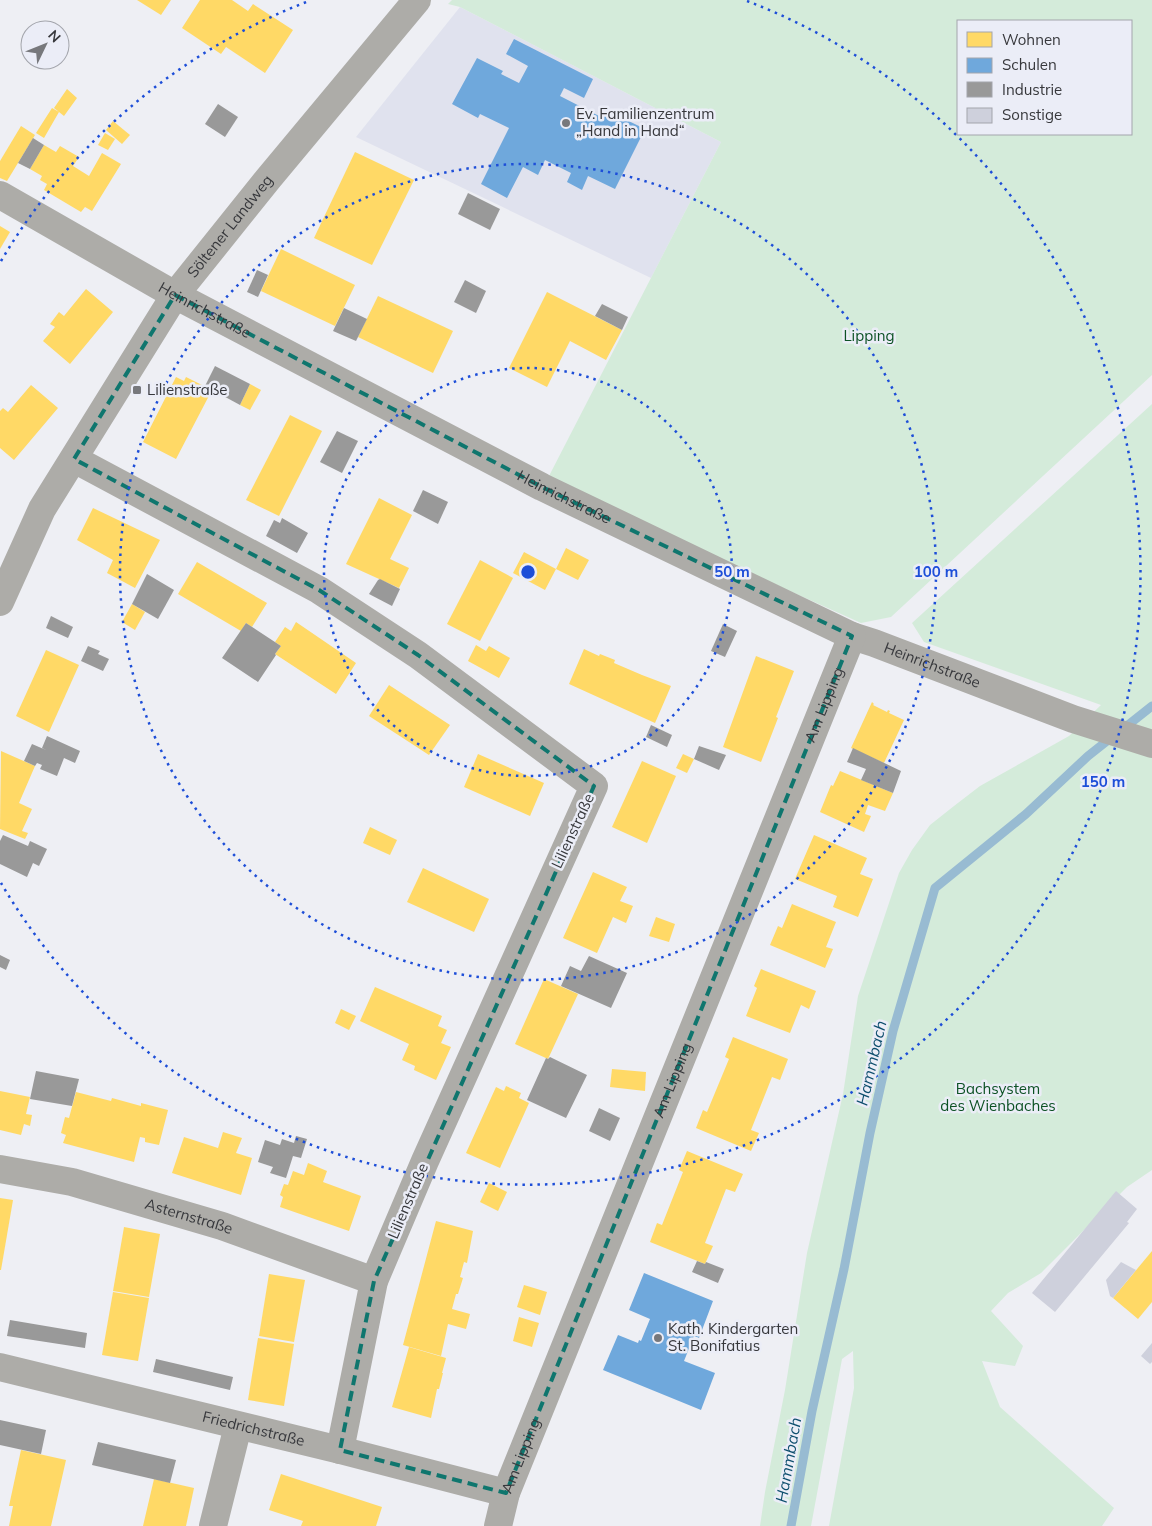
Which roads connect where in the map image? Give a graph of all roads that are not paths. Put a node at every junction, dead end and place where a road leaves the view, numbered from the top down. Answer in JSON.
{"nodes":[{"id":1,"x":416,"y":0,"type":"edge"},
{"id":2,"x":0,"y":195,"type":"edge"},
{"id":3,"x":175,"y":295,"type":"junction"},
{"id":4,"x":74,"y":459,"type":"junction"},
{"id":5,"x":0,"y":602,"type":"edge"},
{"id":6,"x":852,"y":636,"type":"junction"},
{"id":7,"x":1147,"y":743,"type":"edge"},
{"id":8,"x":0,"y":1169,"type":"edge"},
{"id":9,"x":374,"y":1281,"type":"junction"},
{"id":10,"x":0,"y":1367,"type":"edge"},
{"id":11,"x":238,"y":1426,"type":"junction"},
{"id":12,"x":340,"y":1450,"type":"junction"},
{"id":13,"x":506,"y":1493,"type":"junction"},
{"id":14,"x":213,"y":1526,"type":"edge"},
{"id":15,"x":498,"y":1526,"type":"edge"}],
"edges":[{"from":1,"to":3,"type":"street","name":"Söltener Landweg"},
{"from":2,"to":3,"type":"street","name":"Heinrichstraße"},
{"from":3,"to":4,"type":"street","name":"Söltener Landweg"},
{"from":3,"to":6,"type":"street","name":"Heinrichstraße"},
{"from":4,"to":5,"type":"street","name":"Söltener Landweg"},
{"from":4,"to":9,"type":"street","name":"Lilienstraße"},
{"from":6,"to":7,"type":"street","name":"Heinrichstraße"},
{"from":6,"to":13,"type":"street","name":"Am Lipping"},
{"from":8,"to":9,"type":"street","name":"Asternstraße"},
{"from":9,"to":12,"type":"street","name":"Lilienstraße"},
{"from":10,"to":11,"type":"street","name":"Friedrichstraße"},
{"from":11,"to":12,"type":"street","name":"Friedrichstraße"},
{"from":11,"to":14,"type":"street"},
{"from":12,"to":13,"type":"street","name":"Friedrichstraße"},
{"from":13,"to":15,"type":"street","name":"Am Lipping"}]}
